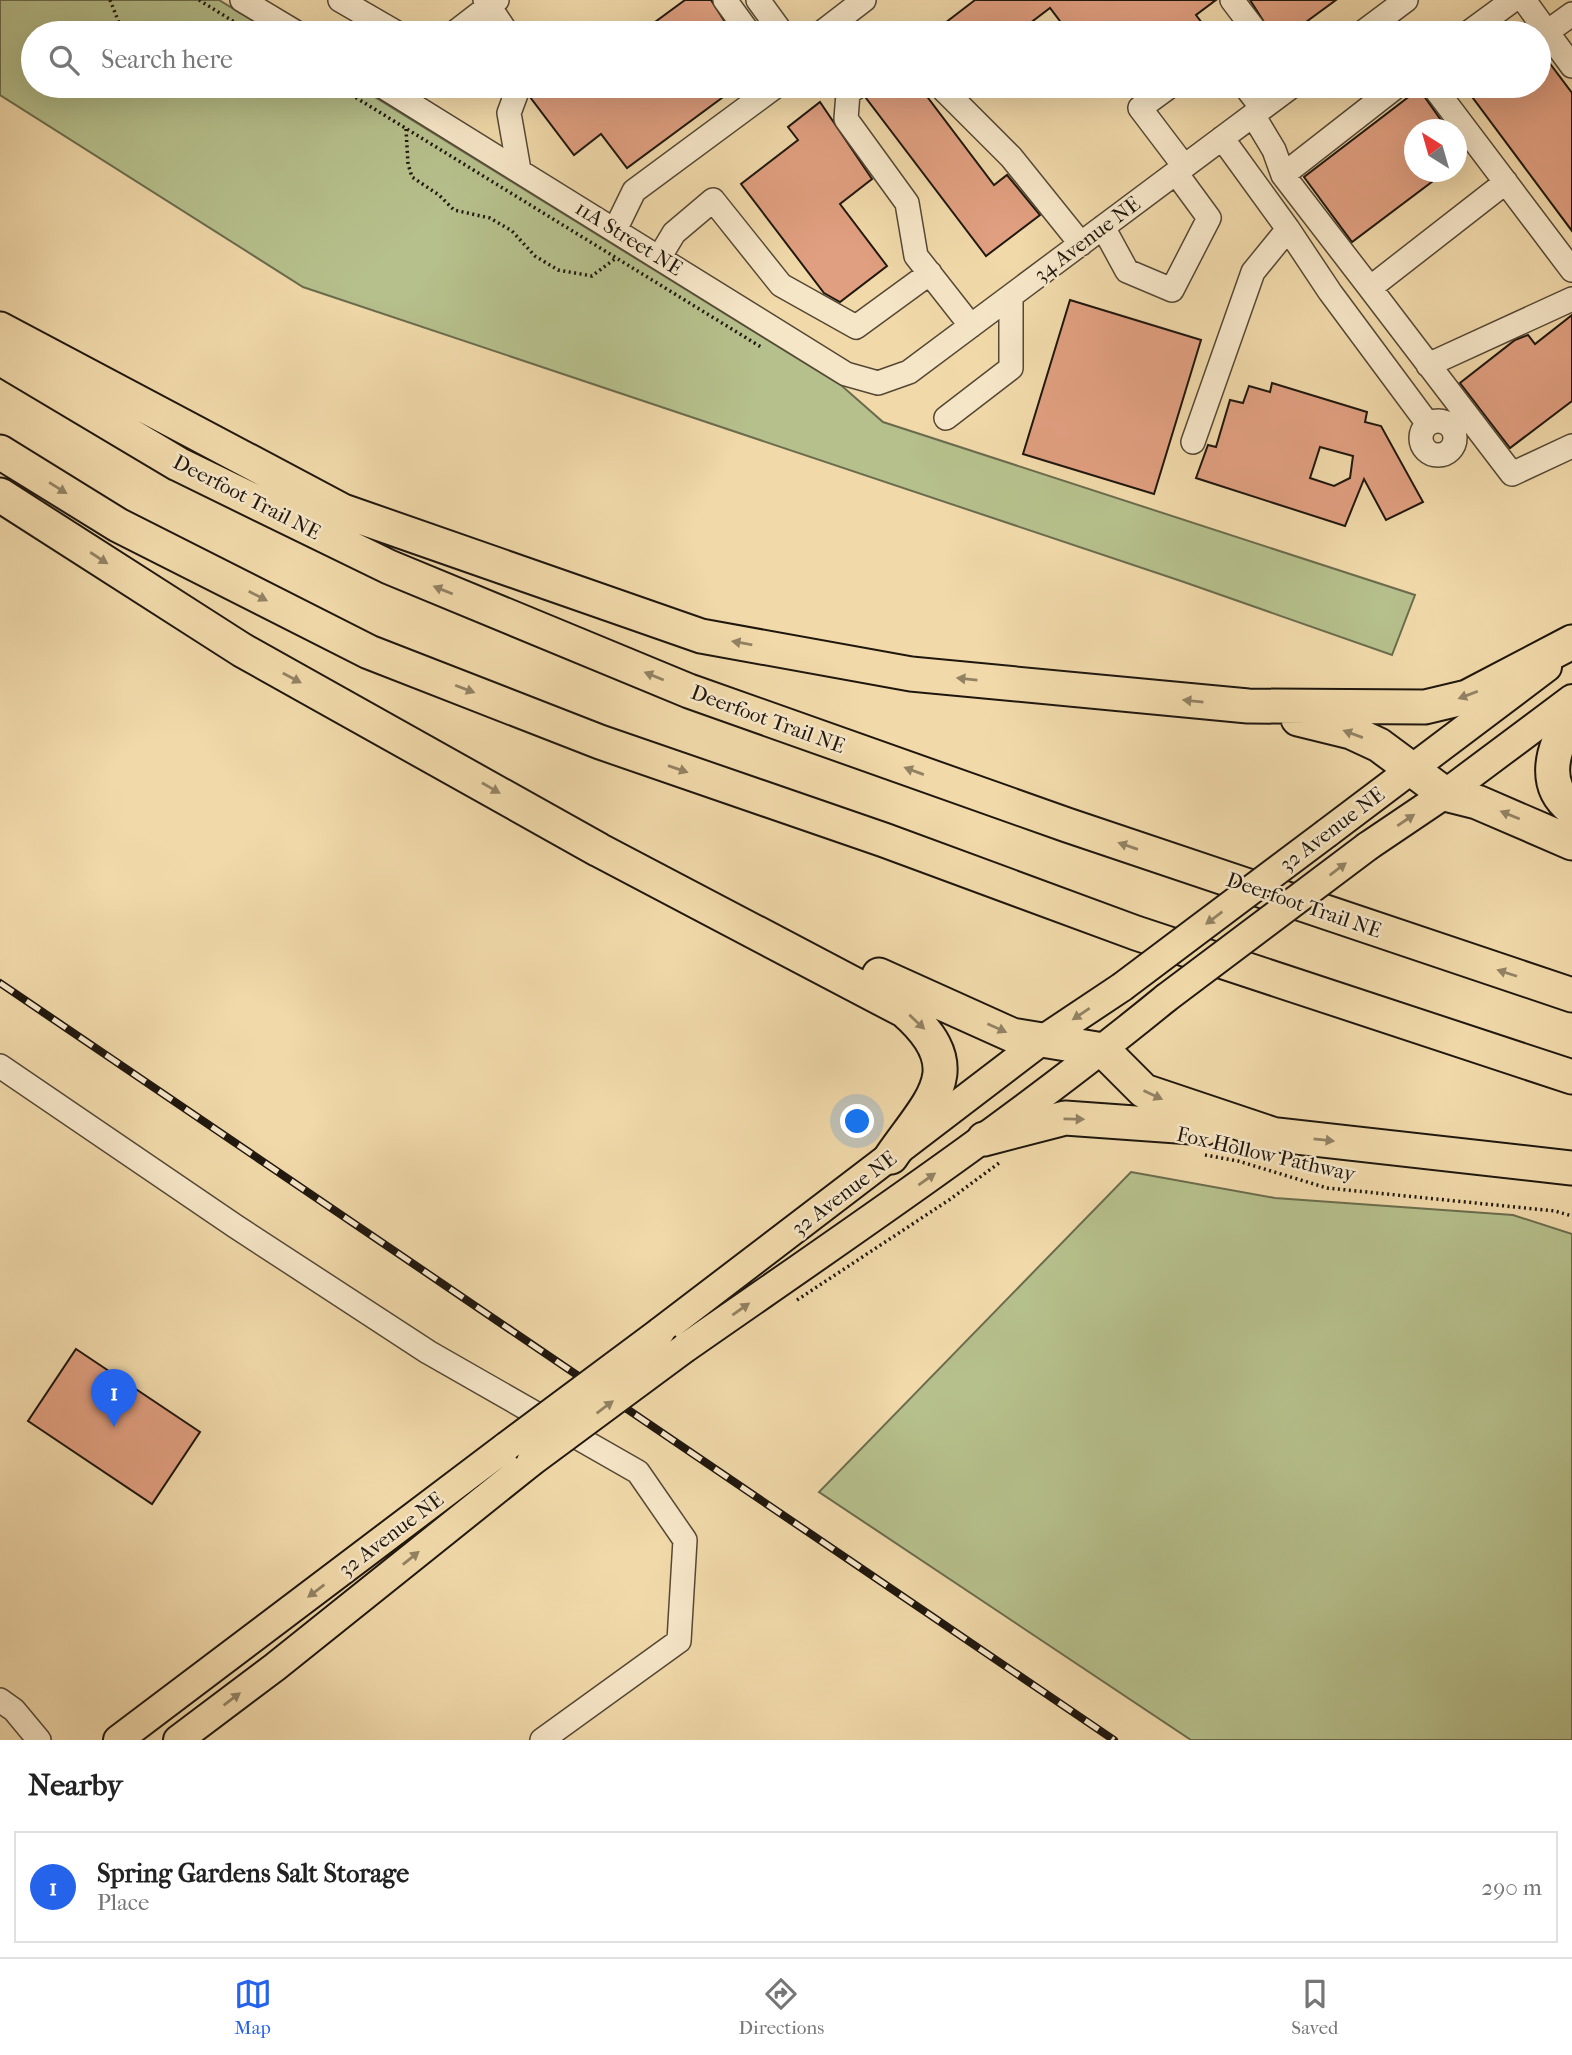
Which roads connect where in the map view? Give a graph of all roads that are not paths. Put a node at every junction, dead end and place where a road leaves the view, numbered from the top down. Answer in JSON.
{"nodes":[{"id":1,"x":242,"y":0,"type":"edge"},
{"id":2,"x":340,"y":0,"type":"edge"},
{"id":3,"x":725,"y":0,"type":"edge"},
{"id":4,"x":758,"y":0,"type":"edge"},
{"id":5,"x":864,"y":0,"type":"edge"},
{"id":6,"x":1233,"y":0,"type":"edge"},
{"id":7,"x":1406,"y":0,"type":"edge"},
{"id":8,"x":1513,"y":0,"type":"edge"},
{"id":9,"x":1524,"y":0,"type":"edge"},
{"id":10,"x":491,"y":2,"type":"edge"},
{"id":11,"x":1572,"y":13,"type":"edge"},
{"id":12,"x":277,"y":21,"type":"edge"},
{"id":13,"x":376,"y":21,"type":"edge"},
{"id":14,"x":468,"y":21,"type":"edge"},
{"id":15,"x":501,"y":21,"type":"edge"},
{"id":16,"x":741,"y":21,"type":"edge"},
{"id":17,"x":773,"y":21,"type":"edge"},
{"id":18,"x":837,"y":21,"type":"edge"},
{"id":19,"x":1248,"y":21,"type":"edge"},
{"id":20,"x":1391,"y":21,"type":"edge"},
{"id":21,"x":1484,"y":21,"type":"edge"},
{"id":22,"x":1539,"y":21,"type":"edge"},
{"id":23,"x":1551,"y":29,"type":"edge"},
{"id":24,"x":1551,"y":37,"type":"edge"},
{"id":25,"x":1572,"y":66,"type":"edge"},
{"id":26,"x":403,"y":98,"type":"edge"},
{"id":27,"x":515,"y":98,"type":"edge"},
{"id":28,"x":760,"y":98,"type":"edge"},
{"id":29,"x":848,"y":98,"type":"edge"},
{"id":30,"x":952,"y":98,"type":"edge"},
{"id":31,"x":1154,"y":98,"type":"edge"},
{"id":32,"x":1251,"y":98,"type":"edge"},
{"id":33,"x":1275,"y":98,"type":"edge"},
{"id":34,"x":1382,"y":98,"type":"edge"},
{"id":35,"x":1442,"y":98,"type":"edge"},
{"id":36,"x":1257,"y":111,"type":"junction"},
{"id":37,"x":1222,"y":138,"type":"junction"},
{"id":38,"x":1180,"y":169,"type":"junction"},
{"id":39,"x":519,"y":170,"type":"junction"},
{"id":40,"x":1283,"y":175,"type":"junction"},
{"id":41,"x":1506,"y":182,"type":"junction"},
{"id":42,"x":1102,"y":227,"type":"junction"},
{"id":43,"x":1288,"y":229,"type":"junction"},
{"id":44,"x":615,"y":230,"type":"junction"},
{"id":45,"x":1081,"y":244,"type":"junction"},
{"id":46,"x":659,"y":258,"type":"junction"},
{"id":47,"x":1572,"y":270,"type":"edge"},
{"id":48,"x":930,"y":273,"type":"junction"},
{"id":49,"x":1370,"y":288,"type":"junction"},
{"id":50,"x":1011,"y":296,"type":"junction"},
{"id":51,"x":1572,"y":299,"type":"edge"},
{"id":52,"x":971,"y":326,"type":"junction"},
{"id":53,"x":0,"y":328,"type":"edge"},
{"id":54,"x":0,"y":358,"type":"edge"},
{"id":55,"x":1428,"y":365,"type":"junction"},
{"id":56,"x":878,"y":383,"type":"joint"},
{"id":57,"x":946,"y":418,"type":"dead end"},
{"id":58,"x":1428,"y":424,"type":"dead end"},
{"id":59,"x":1193,"y":442,"type":"dead end"},
{"id":60,"x":1572,"y":446,"type":"edge"},
{"id":61,"x":0,"y":452,"type":"edge"},
{"id":62,"x":0,"y":495,"type":"edge"},
{"id":63,"x":1572,"y":642,"type":"edge"},
{"id":64,"x":1572,"y":648,"type":"edge"},
{"id":65,"x":1572,"y":699,"type":"edge"},
{"id":66,"x":1248,"y":706,"type":"junction"},
{"id":67,"x":1572,"y":718,"type":"edge"},
{"id":68,"x":1410,"y":769,"type":"junction"},
{"id":69,"x":1445,"y":794,"type":"junction"},
{"id":70,"x":1572,"y":809,"type":"edge"},
{"id":71,"x":1572,"y":843,"type":"edge"},
{"id":72,"x":599,"y":850,"type":"junction"},
{"id":73,"x":1572,"y":995,"type":"edge"},
{"id":74,"x":1041,"y":1041,"type":"junction"},
{"id":75,"x":1102,"y":1050,"type":"junction"},
{"id":76,"x":0,"y":1066,"type":"edge"},
{"id":77,"x":1572,"y":1077,"type":"edge"},
{"id":78,"x":1272,"y":1134,"type":"junction"},
{"id":79,"x":997,"y":1153,"type":"junction"},
{"id":80,"x":891,"y":1157,"type":"junction"},
{"id":81,"x":1572,"y":1168,"type":"edge"},
{"id":82,"x":0,"y":1700,"type":"edge"},
{"id":83,"x":39,"y":1740,"type":"edge"},
{"id":84,"x":118,"y":1740,"type":"edge"},
{"id":85,"x":177,"y":1740,"type":"edge"},
{"id":86,"x":542,"y":1740,"type":"edge"}],
"edges":[{"from":1,"to":12,"type":"street"},
{"from":2,"to":13,"type":"street"},
{"from":3,"to":16,"type":"street"},
{"from":4,"to":17,"type":"street"},
{"from":5,"to":18,"type":"street"},
{"from":6,"to":19,"type":"street"},
{"from":7,"to":20,"type":"street"},
{"from":8,"to":21,"type":"street"},
{"from":9,"to":22,"type":"street"},
{"from":10,"to":14,"type":"street"},
{"from":10,"to":15,"type":"street"},
{"from":11,"to":23,"type":"street"},
{"from":24,"to":25,"type":"street"},
{"from":26,"to":39,"type":"street","name":"11A Street NE"},
{"from":27,"to":39,"type":"street"},
{"from":28,"to":44,"type":"street"},
{"from":29,"to":48,"type":"street"},
{"from":30,"to":45,"type":"street"},
{"from":31,"to":38,"type":"street"},
{"from":32,"to":36,"type":"street"},
{"from":33,"to":36,"type":"street","name":"34 Avenue NE"},
{"from":34,"to":40,"type":"street"},
{"from":35,"to":41,"type":"street"},
{"from":36,"to":37,"type":"street","name":"34 Avenue NE"},
{"from":36,"to":40,"type":"street"},
{"from":37,"to":38,"type":"street","name":"34 Avenue NE"},
{"from":37,"to":43,"type":"street"},
{"from":38,"to":42,"type":"street","name":"34 Avenue NE"},
{"from":38,"to":42,"type":"street"},
{"from":39,"to":44,"type":"street","name":"11A Street NE"},
{"from":40,"to":49,"type":"street"},
{"from":41,"to":47,"type":"street"},
{"from":41,"to":49,"type":"street"},
{"from":42,"to":45,"type":"street","name":"34 Avenue NE"},
{"from":43,"to":58,"type":"street"},
{"from":43,"to":59,"type":"street"},
{"from":44,"to":46,"type":"street","name":"11A Street NE"},
{"from":45,"to":50,"type":"street","name":"34 Avenue NE"},
{"from":46,"to":48,"type":"street"},
{"from":46,"to":56,"type":"street","name":"11A Street NE"},
{"from":48,"to":52,"type":"street"},
{"from":49,"to":55,"type":"street"},
{"from":50,"to":52,"type":"street","name":"34 Avenue NE"},
{"from":50,"to":57,"type":"street"},
{"from":51,"to":55,"type":"street"},
{"from":52,"to":56,"type":"street","name":"34 Avenue NE"},
{"from":66,"to":53,"type":"highway","one_way":true},
{"from":73,"to":54,"type":"highway","name":"Deerfoot Trail NE","one_way":true},
{"from":55,"to":60,"type":"street"},
{"from":61,"to":77,"type":"highway","one_way":true},
{"from":62,"to":72,"type":"highway","one_way":true},
{"from":63,"to":66,"type":"highway","one_way":true},
{"from":64,"to":68,"type":"main road","name":"32 Avenue NE"},
{"from":65,"to":69,"type":"main road","name":"32 Avenue NE"},
{"from":68,"to":66,"type":"highway","one_way":true},
{"from":67,"to":70,"type":"highway"},
{"from":68,"to":69,"type":"highway"},
{"from":68,"to":74,"type":"main road","name":"32 Avenue NE","one_way":true,"bridge":true},
{"from":71,"to":69,"type":"highway","one_way":true},
{"from":75,"to":69,"type":"main road","name":"32 Avenue NE","one_way":true,"bridge":true},
{"from":72,"to":74,"type":"highway","one_way":true},
{"from":72,"to":80,"type":"highway","one_way":true},
{"from":74,"to":75,"type":"highway"},
{"from":74,"to":80,"type":"main road","name":"32 Avenue NE"},
{"from":75,"to":78,"type":"highway","one_way":true},
{"from":75,"to":79,"type":"main road","name":"32 Avenue NE"},
{"from":76,"to":86,"type":"street"},
{"from":79,"to":78,"type":"highway","one_way":true},
{"from":78,"to":81,"type":"highway","one_way":true},
{"from":85,"to":79,"type":"main road","name":"32 Avenue NE","one_way":true,"bridge":true},
{"from":80,"to":84,"type":"main road","name":"32 Avenue NE","one_way":true,"bridge":true},
{"from":82,"to":83,"type":"street"}]}
